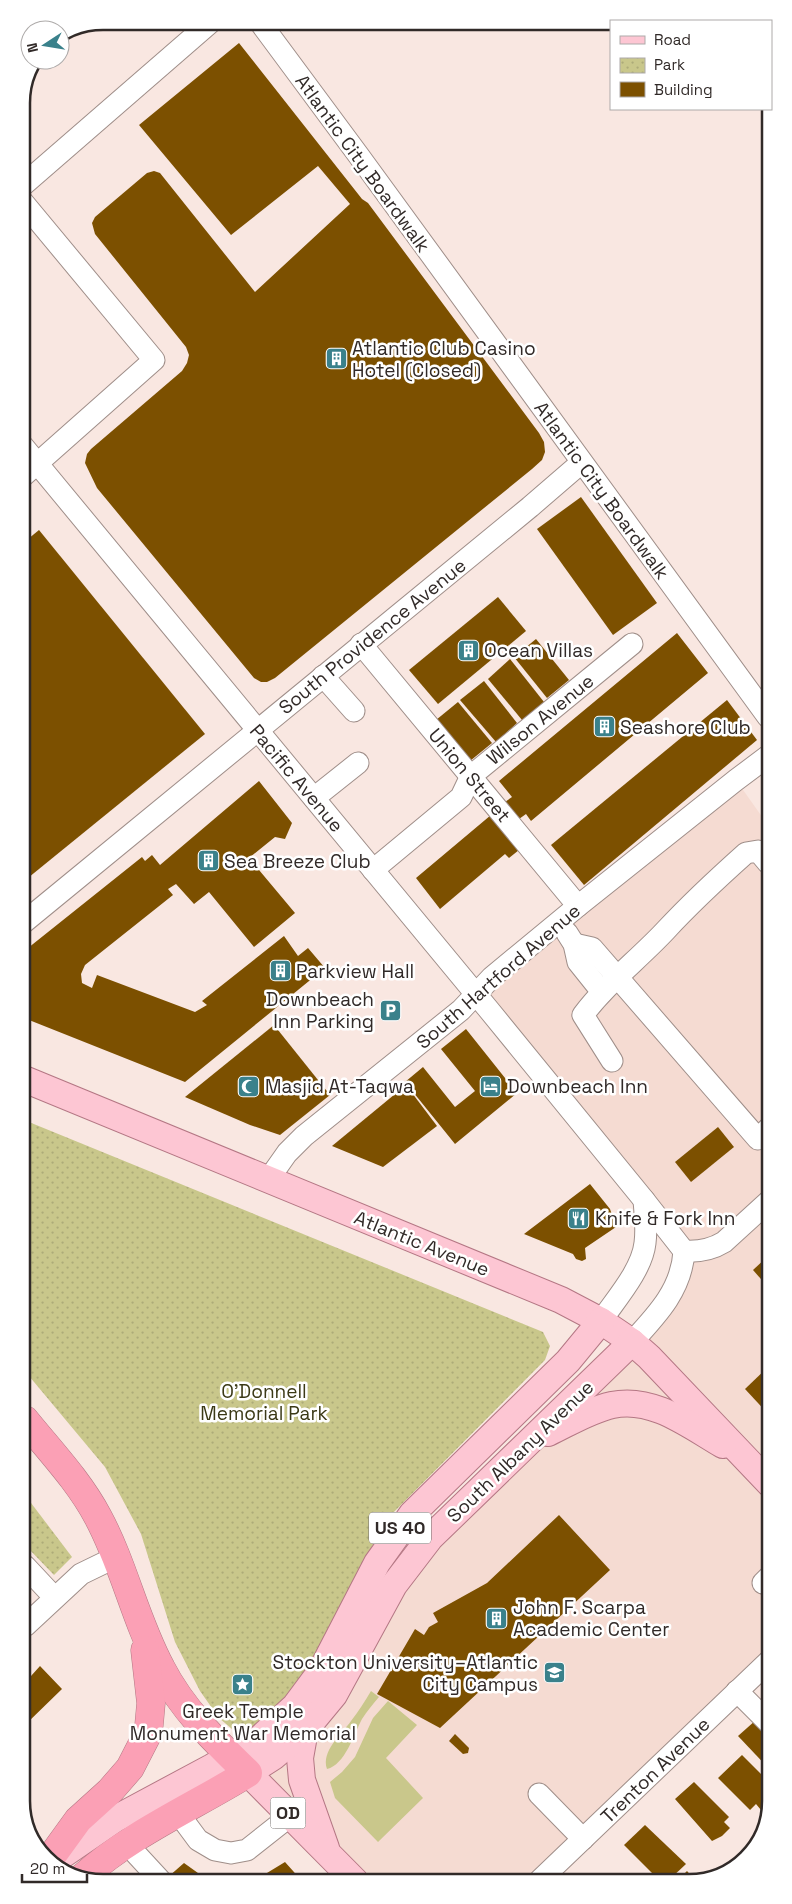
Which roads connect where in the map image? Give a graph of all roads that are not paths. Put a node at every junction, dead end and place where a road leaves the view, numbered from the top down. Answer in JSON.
{"nodes":[{"id":1,"x":202,"y":30,"type":"edge"},
{"id":2,"x":265,"y":30,"type":"edge"},
{"id":3,"x":30,"y":179,"type":"edge"},
{"id":4,"x":30,"y":210,"type":"edge"},
{"id":5,"x":581,"y":462,"type":"junction"},
{"id":6,"x":30,"y":470,"type":"edge"},
{"id":7,"x":361,"y":644,"type":"junction"},
{"id":8,"x":632,"y":644,"type":"dead end"},
{"id":9,"x":323,"y":676,"type":"junction"},
{"id":10,"x":762,"y":709,"type":"edge"},
{"id":11,"x":354,"y":712,"type":"dead end"},
{"id":12,"x":257,"y":730,"type":"junction"},
{"id":13,"x":762,"y":760,"type":"edge"},
{"id":14,"x":358,"y":763,"type":"dead end"},
{"id":15,"x":471,"y":776,"type":"junction"},
{"id":16,"x":314,"y":798,"type":"junction"},
{"id":17,"x":762,"y":856,"type":"edge"},
{"id":18,"x":373,"y":870,"type":"junction"},
{"id":19,"x":578,"y":906,"type":"junction"},
{"id":20,"x":30,"y":916,"type":"edge"},
{"id":21,"x":558,"y":922,"type":"junction"},
{"id":22,"x":574,"y":944,"type":"junction"},
{"id":23,"x":617,"y":976,"type":"junction"},
{"id":24,"x":602,"y":992,"type":"junction"},
{"id":25,"x":476,"y":995,"type":"junction"},
{"id":26,"x":612,"y":1060,"type":"dead end"},
{"id":27,"x":30,"y":1081,"type":"edge"},
{"id":28,"x":762,"y":1135,"type":"edge"},
{"id":29,"x":268,"y":1180,"type":"junction"},
{"id":30,"x":644,"y":1200,"type":"junction"},
{"id":31,"x":762,"y":1207,"type":"edge"},
{"id":32,"x":684,"y":1251,"type":"junction"},
{"id":33,"x":601,"y":1321,"type":"junction"},
{"id":34,"x":632,"y":1342,"type":"junction"},
{"id":35,"x":30,"y":1427,"type":"edge"},
{"id":36,"x":530,"y":1441,"type":"junction"},
{"id":37,"x":745,"y":1458,"type":"junction"},
{"id":38,"x":762,"y":1476,"type":"edge"},
{"id":39,"x":116,"y":1557,"type":"junction"},
{"id":40,"x":30,"y":1572,"type":"edge"},
{"id":41,"x":54,"y":1598,"type":"junction"},
{"id":42,"x":30,"y":1621,"type":"edge"},
{"id":43,"x":143,"y":1629,"type":"junction"},
{"id":44,"x":762,"y":1668,"type":"edge"},
{"id":45,"x":737,"y":1691,"type":"junction"},
{"id":46,"x":762,"y":1717,"type":"edge"},
{"id":47,"x":305,"y":1730,"type":"junction"},
{"id":48,"x":239,"y":1765,"type":"junction"},
{"id":49,"x":539,"y":1794,"type":"dead end"},
{"id":50,"x":178,"y":1813,"type":"junction"},
{"id":51,"x":290,"y":1816,"type":"junction"},
{"id":52,"x":583,"y":1839,"type":"junction"},
{"id":53,"x":126,"y":1843,"type":"junction"},
{"id":54,"x":328,"y":1853,"type":"junction"},
{"id":55,"x":54,"y":1856,"type":"edge"},
{"id":56,"x":57,"y":1857,"type":"edge"},
{"id":57,"x":88,"y":1873,"type":"edge"},
{"id":58,"x":155,"y":1874,"type":"edge"},
{"id":59,"x":349,"y":1874,"type":"edge"},
{"id":60,"x":549,"y":1874,"type":"edge"}],
"edges":[{"from":1,"to":3,"type":"street"},
{"from":2,"to":5,"type":"street","name":"Atlantic City Boardwalk"},
{"from":4,"to":6,"type":"street"},
{"from":5,"to":7,"type":"street","name":"South Providence Avenue"},
{"from":5,"to":10,"type":"street","name":"Atlantic City Boardwalk"},
{"from":6,"to":12,"type":"street","name":"Pacific Avenue"},
{"from":7,"to":9,"type":"street","name":"South Providence Avenue"},
{"from":7,"to":15,"type":"street","name":"Union Street"},
{"from":8,"to":15,"type":"street","name":"Wilson Avenue"},
{"from":9,"to":11,"type":"street"},
{"from":9,"to":12,"type":"street","name":"South Providence Avenue"},
{"from":12,"to":16,"type":"street","name":"Pacific Avenue"},
{"from":12,"to":20,"type":"street","name":"South Providence Avenue"},
{"from":13,"to":19,"type":"street","name":"South Hartford Avenue"},
{"from":14,"to":16,"type":"street"},
{"from":15,"to":18,"type":"street"},
{"from":15,"to":19,"type":"street","name":"Union Street"},
{"from":16,"to":18,"type":"street","name":"Pacific Avenue"},
{"from":17,"to":23,"type":"street"},
{"from":18,"to":25,"type":"street","name":"Pacific Avenue"},
{"from":19,"to":21,"type":"street","name":"South Hartford Avenue"},
{"from":21,"to":22,"type":"street"},
{"from":21,"to":25,"type":"street","name":"South Hartford Avenue"},
{"from":22,"to":23,"type":"street"},
{"from":22,"to":24,"type":"street"},
{"from":23,"to":24,"type":"street"},
{"from":23,"to":28,"type":"street"},
{"from":24,"to":26,"type":"street"},
{"from":25,"to":29,"type":"street","name":"South Hartford Avenue"},
{"from":25,"to":30,"type":"street","name":"Pacific Avenue"},
{"from":27,"to":29,"type":"main road","name":"Atlantic Avenue"},
{"from":29,"to":33,"type":"main road","name":"Atlantic Avenue"},
{"from":30,"to":32,"type":"street","name":"Pacific Avenue"},
{"from":30,"to":33,"type":"street","name":"South Albany Avenue"},
{"from":31,"to":32,"type":"street"},
{"from":32,"to":34,"type":"street","name":"South Albany Avenue"},
{"from":33,"to":34,"type":"main road","name":"Atlantic Avenue"},
{"from":33,"to":48,"type":"main road","name":"South Albany Avenue","number":"US 40"},
{"from":34,"to":36,"type":"main road","name":"South Albany Avenue","number":"US 40"},
{"from":34,"to":37,"type":"main road","name":"Atlantic Avenue"},
{"from":35,"to":39,"type":"highway","number":"OD"},
{"from":36,"to":37,"type":"main road"},
{"from":36,"to":47,"type":"main road","name":"South Albany Avenue","number":"US 40"},
{"from":37,"to":38,"type":"main road","name":"Atlantic Avenue"},
{"from":39,"to":41,"type":"street"},
{"from":39,"to":43,"type":"highway","number":"OD"},
{"from":40,"to":41,"type":"street"},
{"from":41,"to":42,"type":"street"},
{"from":43,"to":48,"type":"highway","number":"OD"},
{"from":43,"to":55,"type":"highway"},
{"from":44,"to":45,"type":"street","name":"Trenton Avenue"},
{"from":45,"to":46,"type":"street"},
{"from":45,"to":52,"type":"street","name":"Trenton Avenue"},
{"from":47,"to":48,"type":"main road","name":"South Albany Avenue","number":"US 40"},
{"from":47,"to":54,"type":"main road"},
{"from":48,"to":50,"type":"highway","number":"US 40"},
{"from":48,"to":51,"type":"main road","number":"OD"},
{"from":48,"to":56,"type":"main road","number":"US 40"},
{"from":49,"to":52,"type":"street"},
{"from":50,"to":51,"type":"street"},
{"from":50,"to":53,"type":"highway","number":"US 40"},
{"from":51,"to":54,"type":"main road","number":"OD"},
{"from":52,"to":60,"type":"street","name":"Trenton Avenue"},
{"from":53,"to":57,"type":"highway","number":"US 40"},
{"from":53,"to":58,"type":"street"},
{"from":54,"to":59,"type":"main road","number":"OD"}]}
